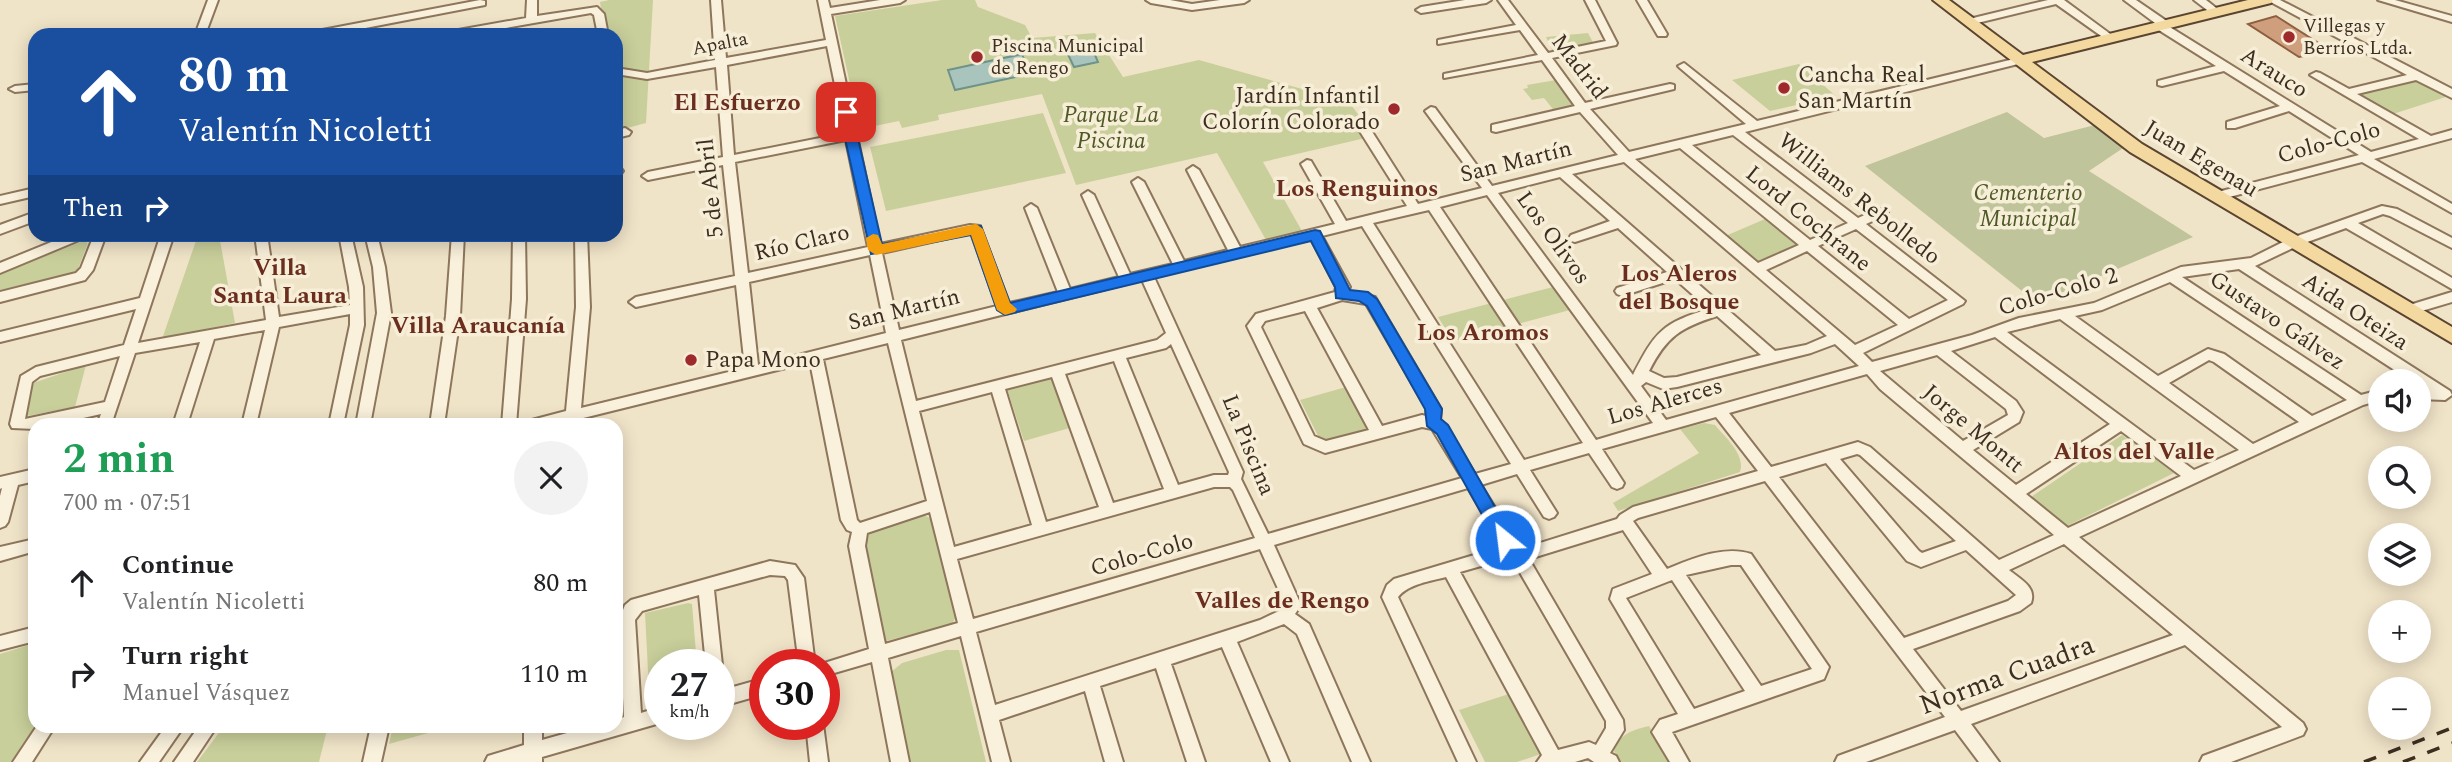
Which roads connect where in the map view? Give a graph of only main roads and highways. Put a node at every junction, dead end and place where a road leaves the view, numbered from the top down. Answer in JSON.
{"nodes":[{"id":1,"x":1940,"y":0,"type":"edge"},
{"id":2,"x":2266,"y":0,"type":"edge"},
{"id":3,"x":2018,"y":61,"type":"junction"},
{"id":4,"x":2452,"y":336,"type":"edge"}],
"edges":[{"from":1,"to":3,"type":"main road","name":"Juan Egenau"},
{"from":2,"to":3,"type":"main road","name":"San Martín"},
{"from":3,"to":4,"type":"main road","name":"Juan Egenau"}]}
